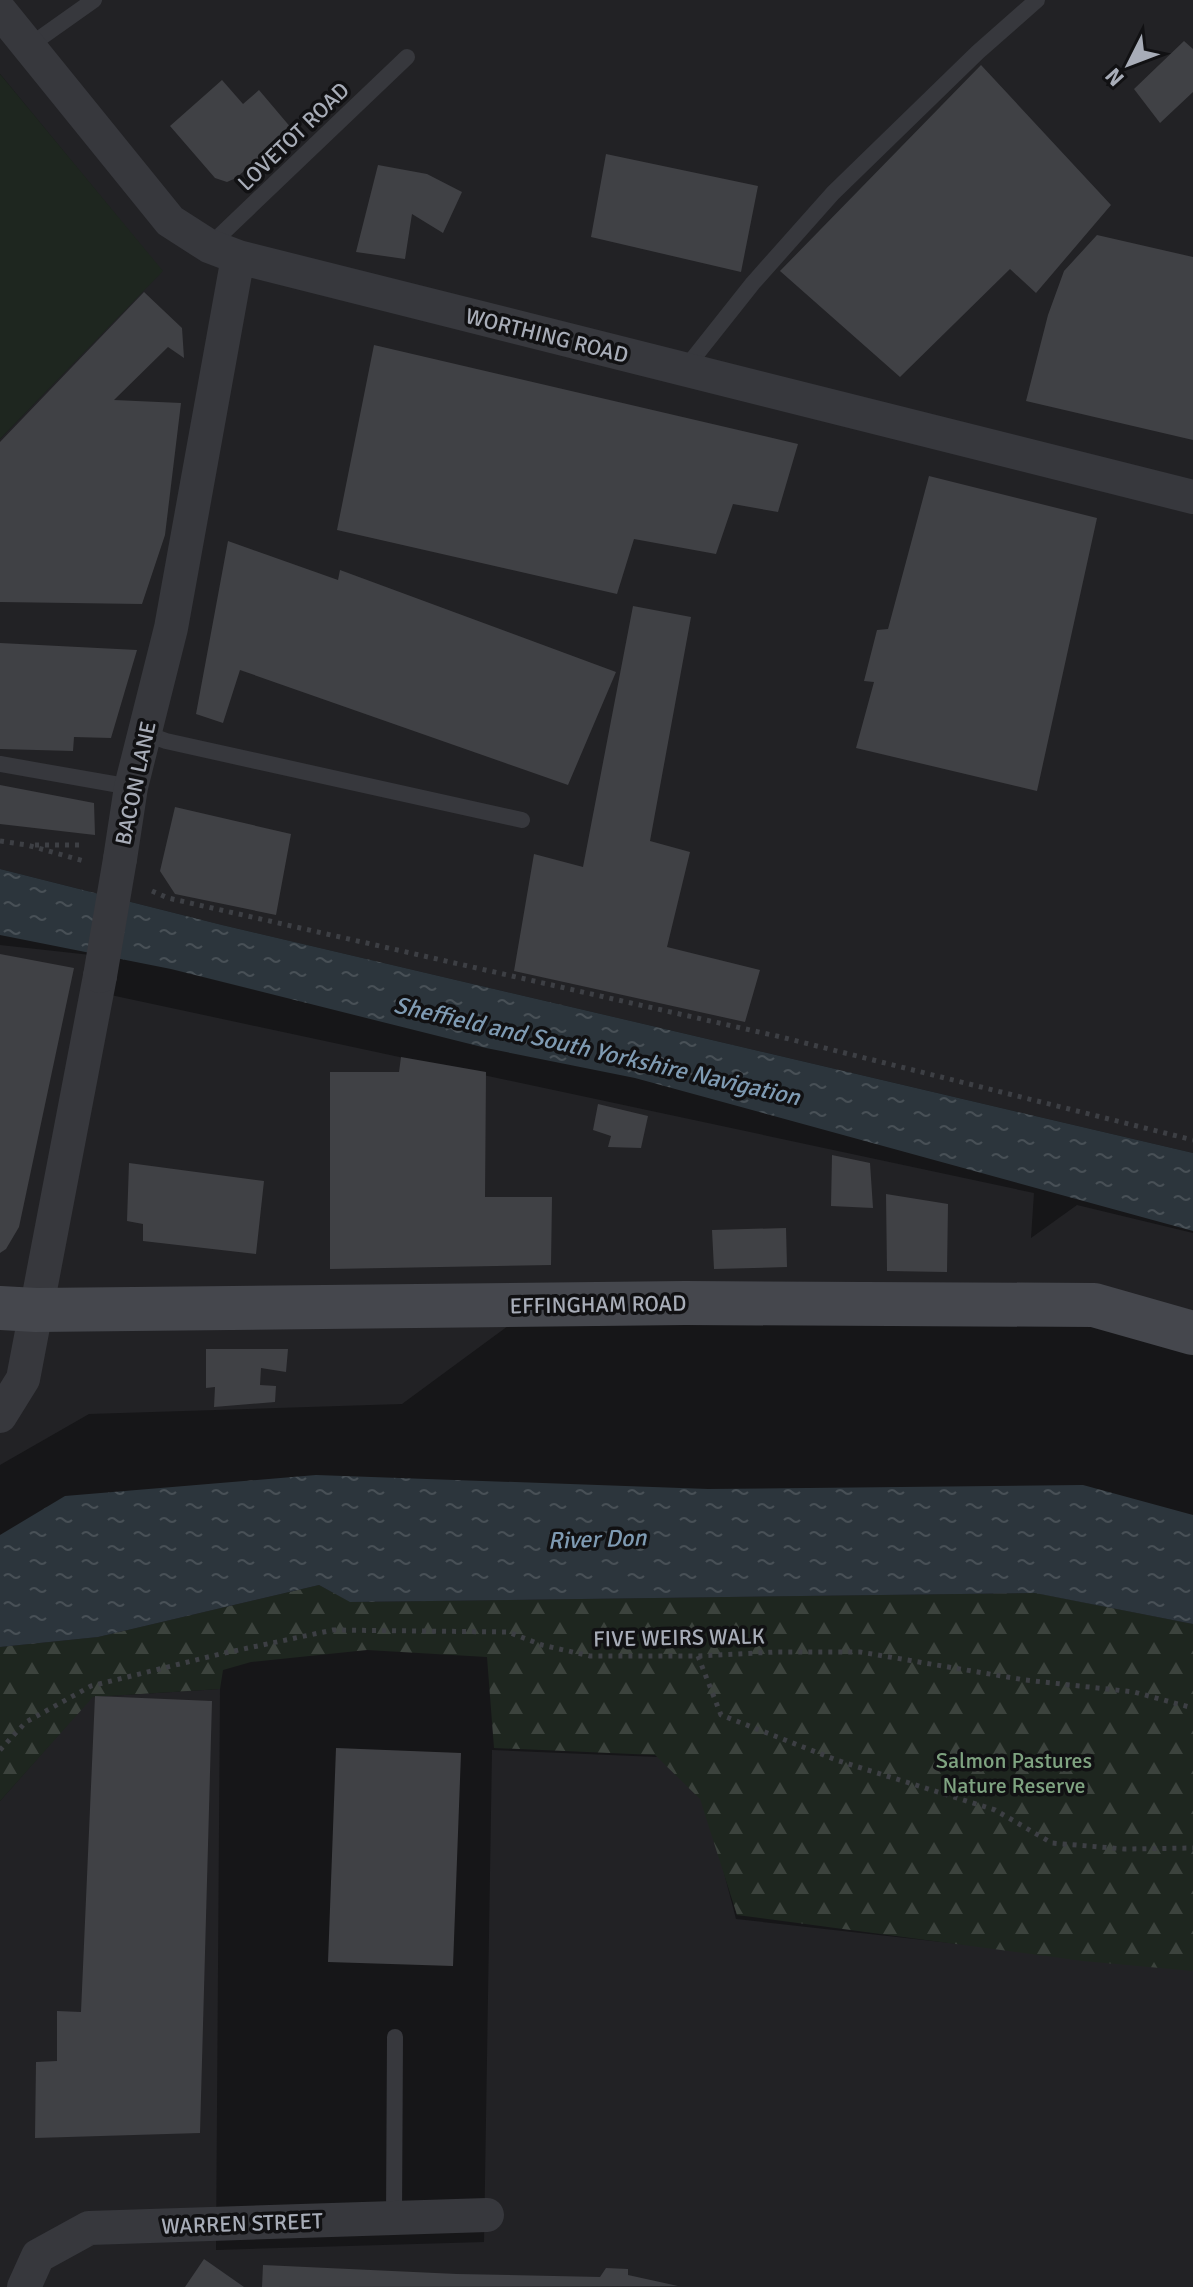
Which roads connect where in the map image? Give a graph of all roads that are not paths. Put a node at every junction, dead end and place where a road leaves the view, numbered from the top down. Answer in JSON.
{"nodes":[{"id":1,"x":94,"y":0,"type":"edge"},
{"id":2,"x":1037,"y":0,"type":"edge"},
{"id":3,"x":0,"y":11,"type":"edge"},
{"id":4,"x":29,"y":46,"type":"junction"},
{"id":5,"x":407,"y":57,"type":"dead end"},
{"id":6,"x":223,"y":252,"type":"junction"},
{"id":7,"x":684,"y":370,"type":"junction"},
{"id":8,"x":1193,"y":497,"type":"edge"},
{"id":9,"x":144,"y":733,"type":"junction"},
{"id":10,"x":0,"y":764,"type":"edge"},
{"id":11,"x":131,"y":787,"type":"junction"},
{"id":12,"x":522,"y":820,"type":"dead end"},
{"id":13,"x":18,"y":1309,"type":"edge"},
{"id":14,"x":1193,"y":1333,"type":"edge"},
{"id":15,"x":0,"y":1416,"type":"edge"},
{"id":16,"x":395,"y":2037,"type":"dead end"},
{"id":17,"x":487,"y":2215,"type":"dead end"},
{"id":18,"x":394,"y":2218,"type":"junction"},
{"id":19,"x":24,"y":2287,"type":"edge"}],
"edges":[{"from":1,"to":4,"type":"lane"},
{"from":2,"to":7,"type":"lane"},
{"from":3,"to":4,"type":"street","name":"WORTHING ROAD"},
{"from":4,"to":6,"type":"street","name":"WORTHING ROAD"},
{"from":5,"to":6,"type":"lane","name":"LOVETOT ROAD"},
{"from":6,"to":7,"type":"street","name":"WORTHING ROAD"},
{"from":6,"to":9,"type":"street","name":"BACON LANE"},
{"from":7,"to":8,"type":"street","name":"WORTHING ROAD"},
{"from":9,"to":11,"type":"street","name":"BACON LANE"},
{"from":9,"to":12,"type":"lane"},
{"from":10,"to":11,"type":"lane"},
{"from":11,"to":13,"type":"street","name":"BACON LANE","bridge":true},
{"from":13,"to":14,"type":"main road","name":"EFFINGHAM ROAD"},
{"from":13,"to":15,"type":"street","name":"BACON LANE"},
{"from":16,"to":18,"type":"lane"},
{"from":17,"to":18,"type":"street","name":"WARREN STREET"},
{"from":18,"to":19,"type":"street","name":"WARREN STREET"}]}
